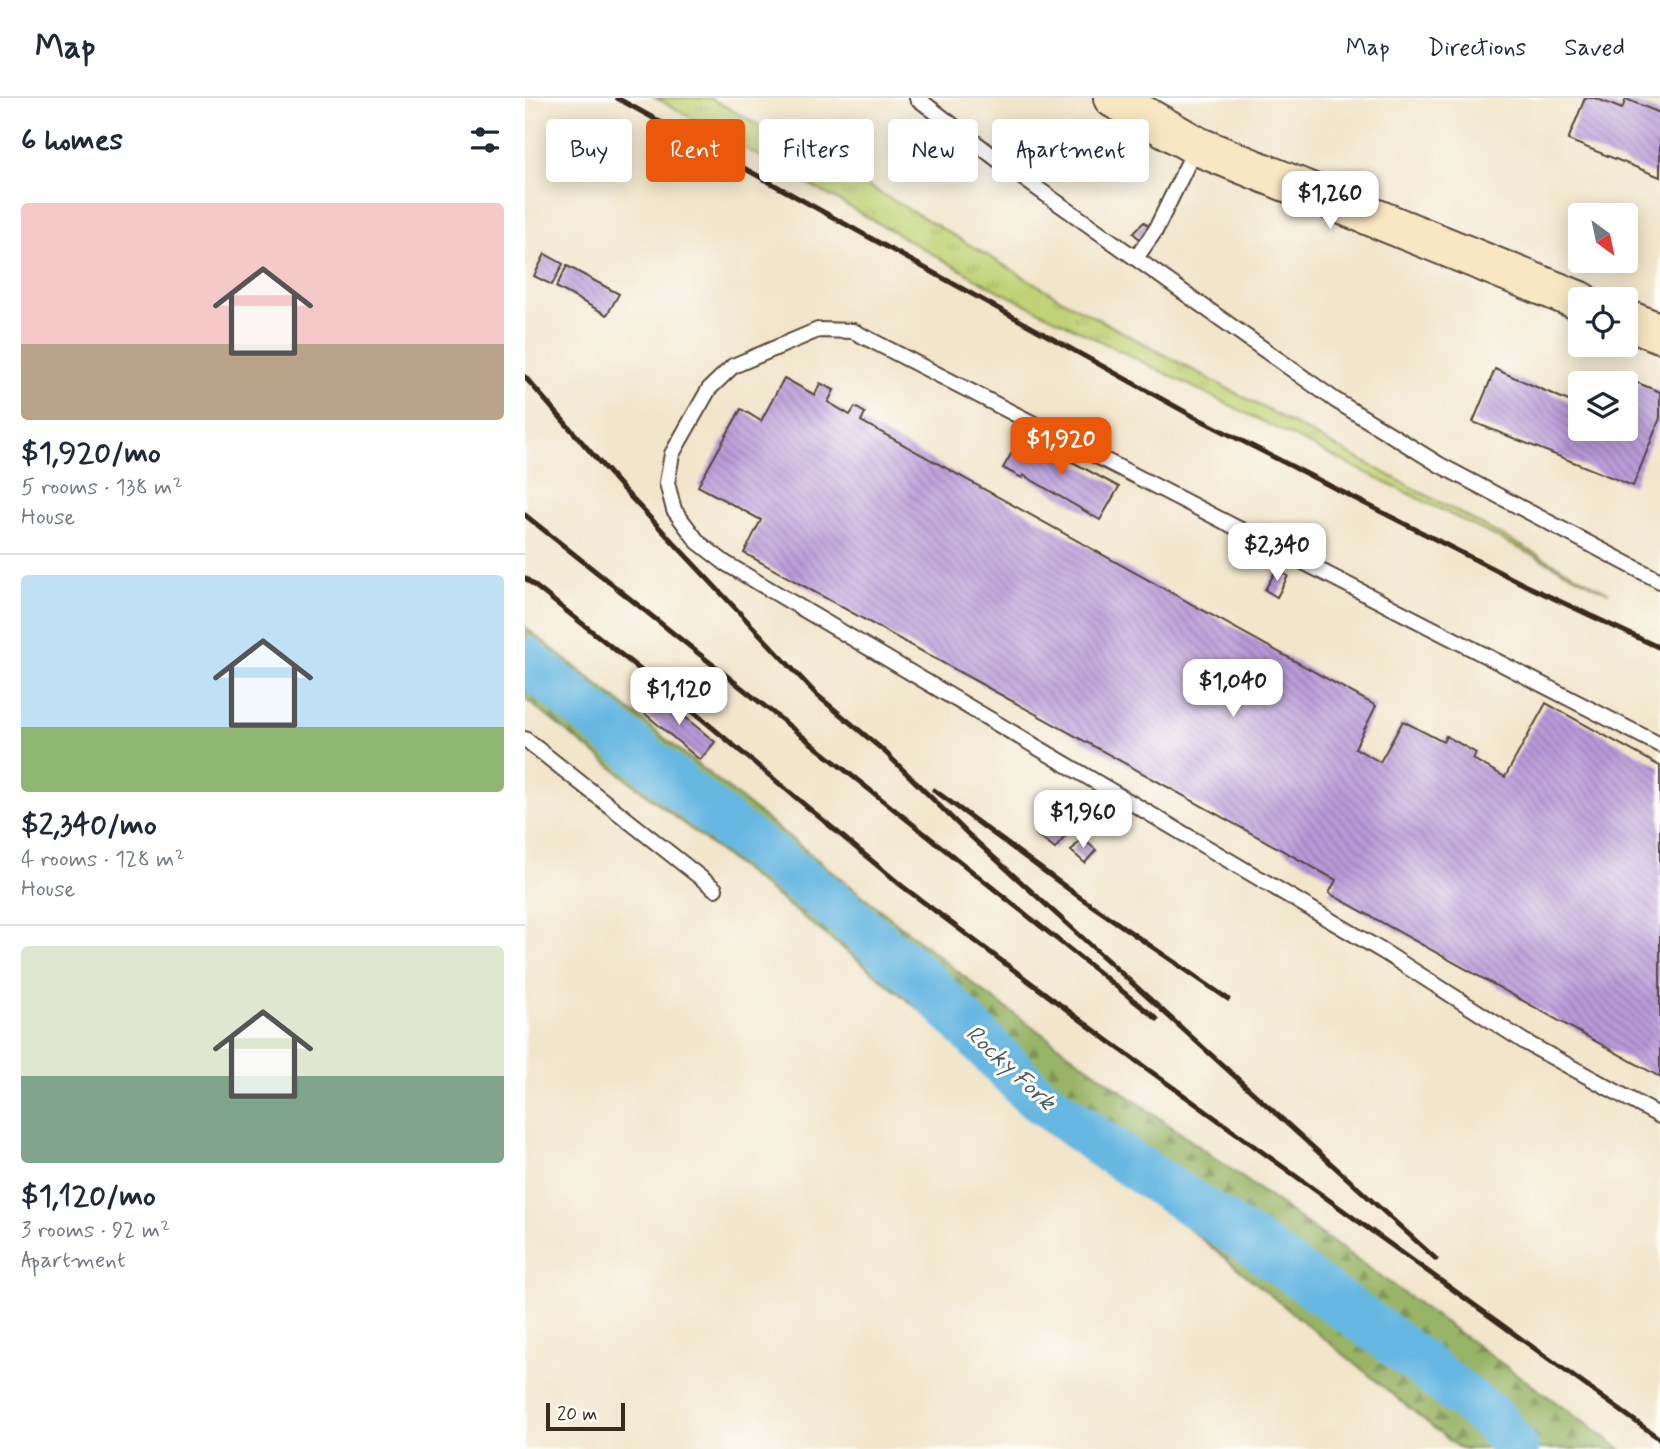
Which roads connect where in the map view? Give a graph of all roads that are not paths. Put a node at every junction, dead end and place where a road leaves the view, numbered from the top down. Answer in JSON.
{"nodes":[{"id":1,"x":917,"y":98,"type":"edge"},
{"id":2,"x":1113,"y":98,"type":"edge"},
{"id":3,"x":1197,"y":146,"type":"junction"},
{"id":4,"x":1136,"y":258,"type":"junction"},
{"id":5,"x":1568,"y":296,"type":"edge"},
{"id":6,"x":1638,"y":324,"type":"edge"},
{"id":7,"x":1660,"y":333,"type":"edge"},
{"id":8,"x":1660,"y":581,"type":"edge"},
{"id":9,"x":525,"y":739,"type":"edge"},
{"id":10,"x":1660,"y":745,"type":"edge"},
{"id":11,"x":715,"y":889,"type":"dead end"},
{"id":12,"x":1660,"y":1116,"type":"edge"}],
"edges":[{"from":1,"to":4,"type":"lane"},
{"from":2,"to":3,"type":"street"},
{"from":3,"to":4,"type":"lane"},
{"from":3,"to":5,"type":"street"},
{"from":4,"to":8,"type":"lane"},
{"from":6,"to":7,"type":"street"},
{"from":9,"to":11,"type":"lane"},
{"from":10,"to":12,"type":"lane"}]}
